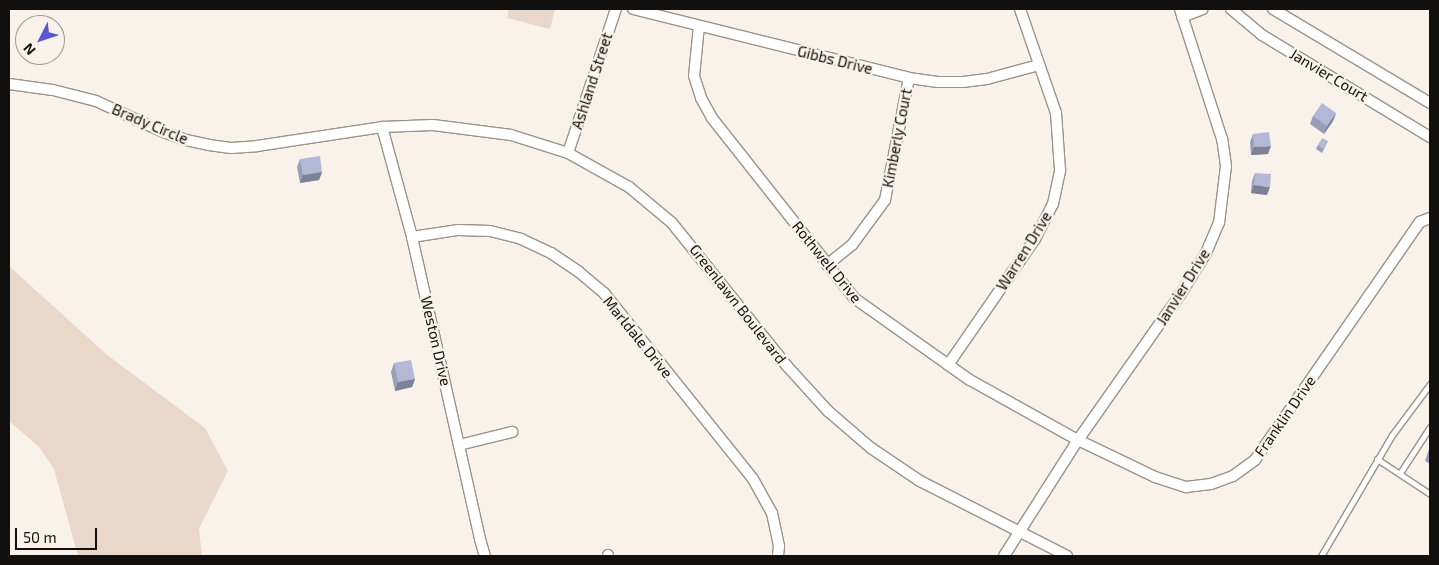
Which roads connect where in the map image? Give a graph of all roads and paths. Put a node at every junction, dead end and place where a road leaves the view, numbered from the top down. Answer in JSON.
{"nodes":[{"id":1,"x":616,"y":9,"type":"edge"},
{"id":2,"x":633,"y":9,"type":"edge"},
{"id":3,"x":1020,"y":9,"type":"edge"},
{"id":4,"x":1203,"y":9,"type":"edge"},
{"id":5,"x":1231,"y":9,"type":"edge"},
{"id":6,"x":1273,"y":9,"type":"edge"},
{"id":7,"x":1181,"y":13,"type":"edge"},
{"id":8,"x":699,"y":26,"type":"junction"},
{"id":9,"x":1039,"y":64,"type":"junction"},
{"id":10,"x":909,"y":78,"type":"junction"},
{"id":11,"x":9,"y":84,"type":"edge"},
{"id":12,"x":1430,"y":103,"type":"edge"},
{"id":13,"x":382,"y":127,"type":"junction"},
{"id":14,"x":1430,"y":137,"type":"edge"},
{"id":15,"x":568,"y":153,"type":"junction"},
{"id":16,"x":1430,"y":218,"type":"edge"},
{"id":17,"x":412,"y":237,"type":"junction"},
{"id":18,"x":827,"y":265,"type":"junction"},
{"id":19,"x":948,"y":365,"type":"junction"},
{"id":20,"x":1430,"y":384,"type":"edge"},
{"id":21,"x":1430,"y":427,"type":"edge"},
{"id":22,"x":512,"y":432,"type":"dead end"},
{"id":23,"x":1078,"y":440,"type":"junction"},
{"id":24,"x":459,"y":445,"type":"junction"},
{"id":25,"x":1377,"y":459,"type":"junction"},
{"id":26,"x":1400,"y":473,"type":"junction"},
{"id":27,"x":1430,"y":494,"type":"edge"},
{"id":28,"x":1020,"y":533,"type":"junction"},
{"id":29,"x":486,"y":556,"type":"edge"},
{"id":30,"x":778,"y":556,"type":"edge"},
{"id":31,"x":1004,"y":556,"type":"edge"},
{"id":32,"x":1067,"y":556,"type":"edge"},
{"id":33,"x":1321,"y":556,"type":"edge"}],
"edges":[{"from":1,"to":15,"type":"street","name":"Ashland Street"},
{"from":2,"to":8,"type":"street","name":"Gibbs Drive"},
{"from":3,"to":9,"type":"street","name":"Warren Drive"},
{"from":4,"to":7,"type":"street"},
{"from":5,"to":14,"type":"street","name":"Janvier Court"},
{"from":6,"to":12,"type":"street","name":"Janvier Court"},
{"from":7,"to":23,"type":"street","name":"Janvier Drive"},
{"from":8,"to":10,"type":"street","name":"Gibbs Drive"},
{"from":8,"to":18,"type":"street","name":"Rothwell Drive"},
{"from":9,"to":10,"type":"street","name":"Gibbs Drive"},
{"from":9,"to":19,"type":"street","name":"Warren Drive"},
{"from":10,"to":18,"type":"street","name":"Kimberly Court"},
{"from":11,"to":13,"type":"street","name":"Brady Circle"},
{"from":13,"to":15,"type":"street","name":"Greenlawn Boulevard"},
{"from":13,"to":17,"type":"street","name":"Weston Drive"},
{"from":15,"to":28,"type":"street","name":"Greenlawn Boulevard"},
{"from":16,"to":23,"type":"street","name":"Franklin Drive"},
{"from":17,"to":24,"type":"street","name":"Weston Drive"},
{"from":17,"to":30,"type":"street","name":"Marldale Drive"},
{"from":18,"to":19,"type":"street","name":"Rothwell Drive"},
{"from":19,"to":23,"type":"street","name":"Rothwell Drive"},
{"from":20,"to":25,"type":"lane"},
{"from":21,"to":26,"type":"lane"},
{"from":22,"to":24,"type":"street"},
{"from":23,"to":28,"type":"street","name":"Janvier Drive"},
{"from":24,"to":29,"type":"street","name":"Weston Drive"},
{"from":25,"to":26,"type":"lane"},
{"from":25,"to":33,"type":"lane"},
{"from":26,"to":27,"type":"lane"},
{"from":28,"to":31,"type":"street","name":"Janvier Drive"},
{"from":28,"to":32,"type":"street","name":"Greenlawn Boulevard"}]}
